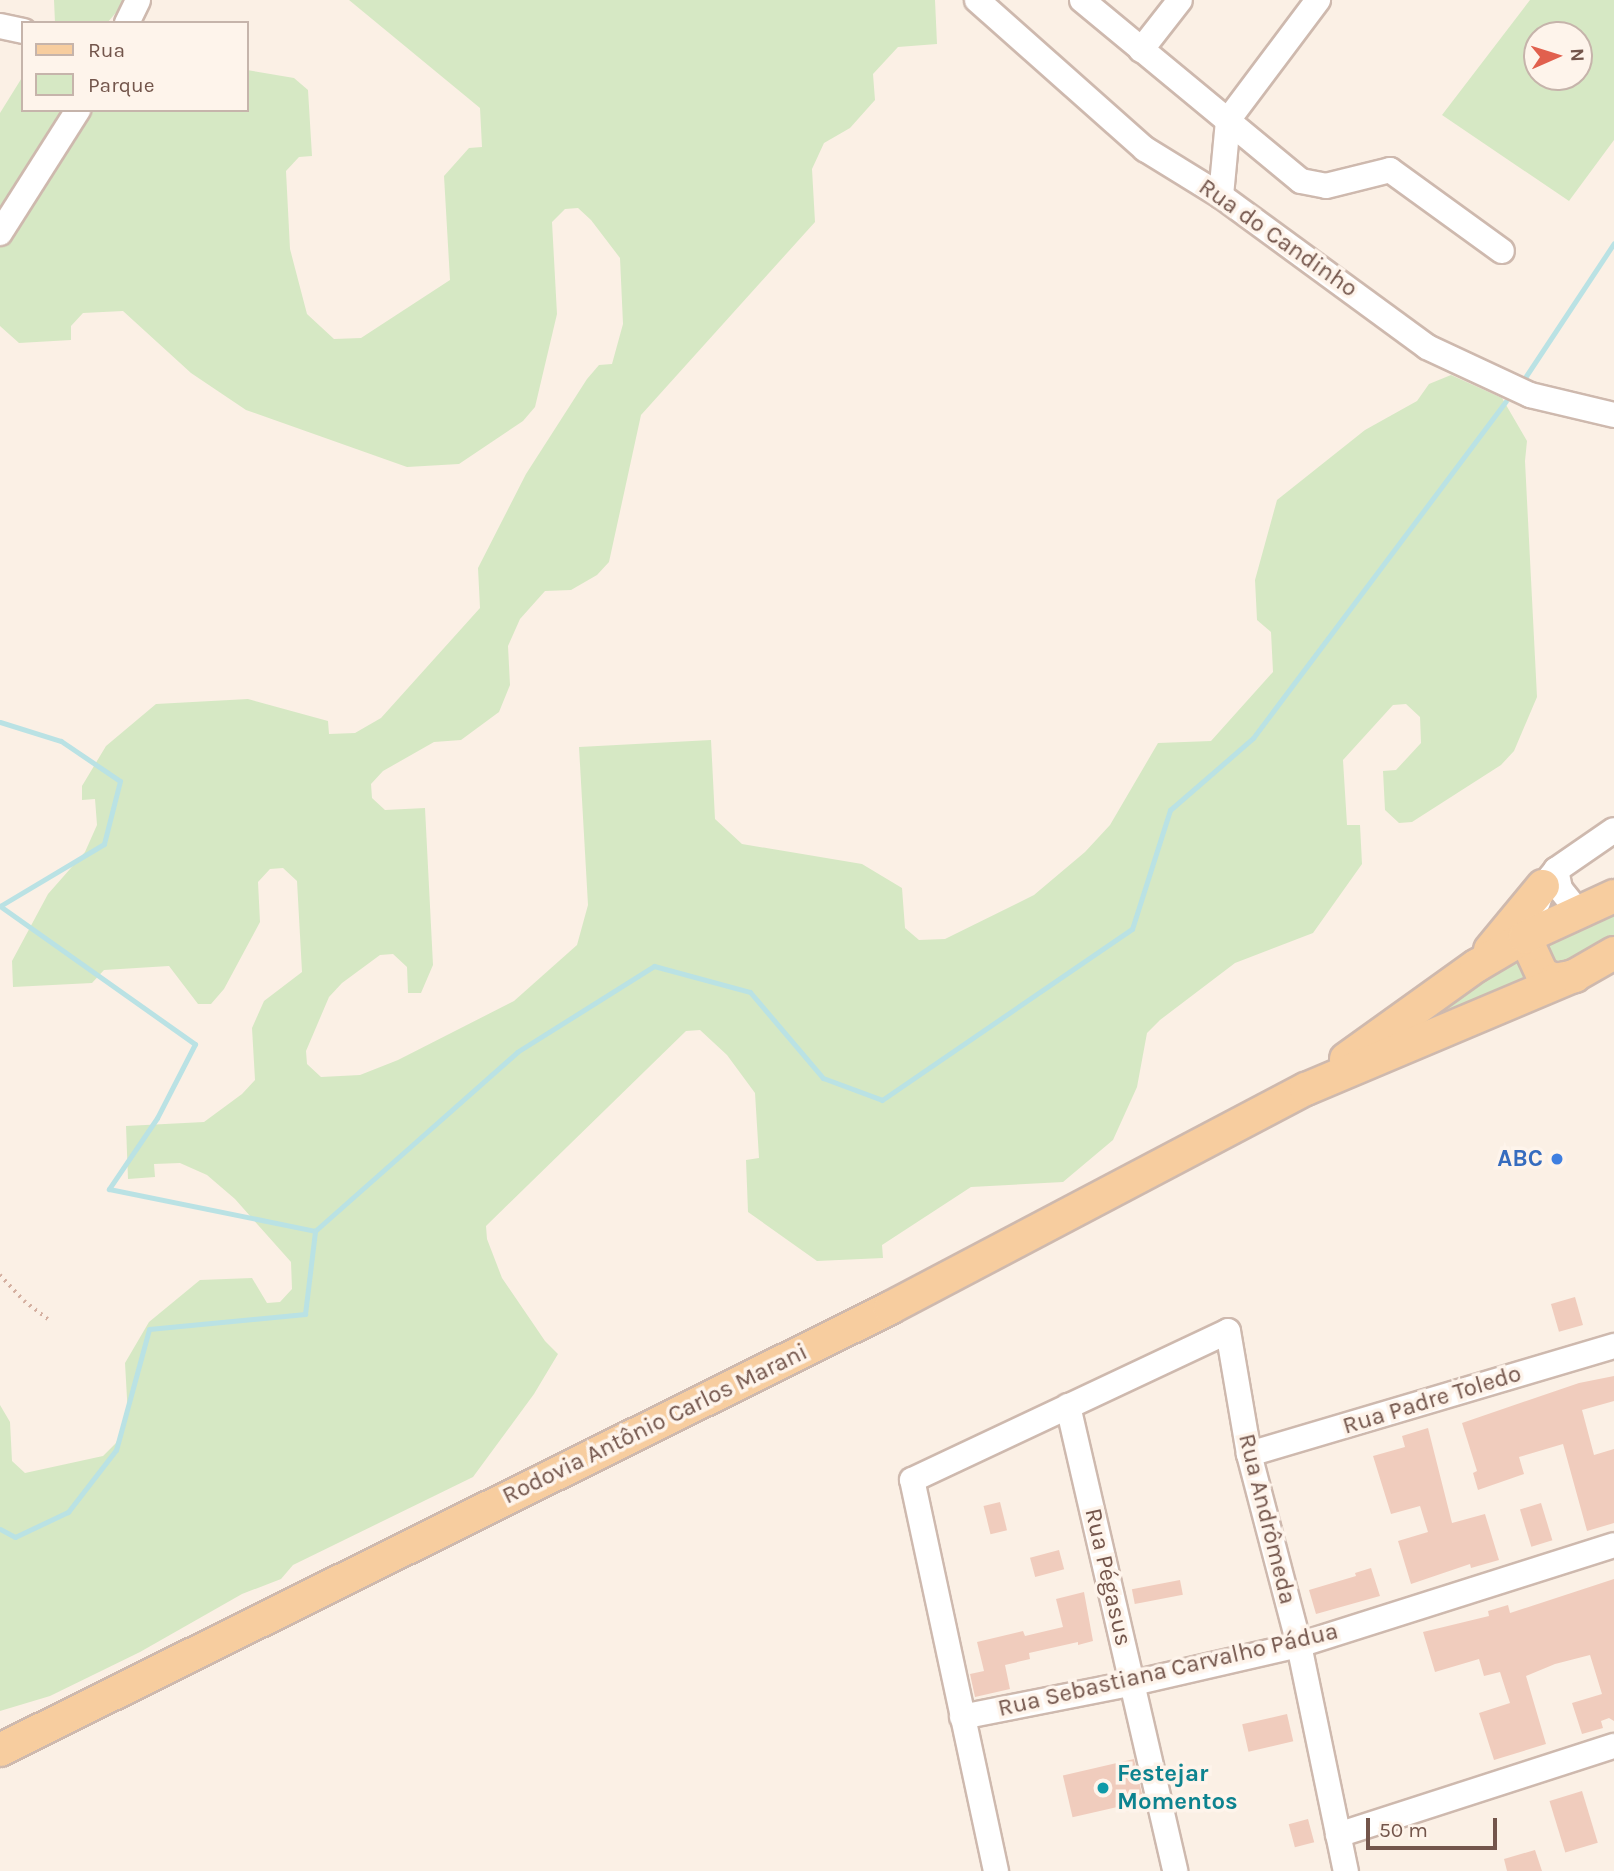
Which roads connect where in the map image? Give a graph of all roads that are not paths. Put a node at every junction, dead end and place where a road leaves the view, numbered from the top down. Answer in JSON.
{"nodes":[{"id":1,"x":138,"y":0,"type":"edge"},
{"id":2,"x":977,"y":0,"type":"edge"},
{"id":3,"x":1083,"y":0,"type":"edge"},
{"id":4,"x":1180,"y":0,"type":"edge"},
{"id":5,"x":1318,"y":0,"type":"edge"},
{"id":6,"x":128,"y":21,"type":"edge"},
{"id":7,"x":0,"y":26,"type":"edge"},
{"id":8,"x":21,"y":31,"type":"edge"},
{"id":9,"x":1141,"y":50,"type":"junction"},
{"id":10,"x":77,"y":112,"type":"edge"},
{"id":11,"x":1228,"y":120,"type":"junction"},
{"id":12,"x":1221,"y":196,"type":"junction"},
{"id":13,"x":0,"y":233,"type":"edge"},
{"id":14,"x":1502,"y":251,"type":"dead end"},
{"id":15,"x":1614,"y":415,"type":"edge"},
{"id":16,"x":1614,"y":830,"type":"edge"},
{"id":17,"x":1549,"y":878,"type":"junction"},
{"id":18,"x":1614,"y":896,"type":"edge"},
{"id":19,"x":1578,"y":911,"type":"junction"},
{"id":20,"x":1525,"y":937,"type":"junction"},
{"id":21,"x":1614,"y":953,"type":"edge"},
{"id":22,"x":1476,"y":966,"type":"junction"},
{"id":23,"x":1614,"y":970,"type":"edge"},
{"id":24,"x":1574,"y":976,"type":"junction"},
{"id":25,"x":1306,"y":1089,"type":"junction"},
{"id":26,"x":1614,"y":1346,"type":"edge"},
{"id":27,"x":1068,"y":1406,"type":"junction"},
{"id":28,"x":1249,"y":1454,"type":"junction"},
{"id":29,"x":1614,"y":1545,"type":"edge"},
{"id":30,"x":1299,"y":1645,"type":"junction"},
{"id":31,"x":1133,"y":1683,"type":"junction"},
{"id":32,"x":962,"y":1717,"type":"junction"},
{"id":33,"x":1614,"y":1746,"type":"edge"},
{"id":34,"x":0,"y":1750,"type":"edge"},
{"id":35,"x":1338,"y":1835,"type":"junction"},
{"id":36,"x":996,"y":1871,"type":"edge"},
{"id":37,"x":1175,"y":1871,"type":"edge"},
{"id":38,"x":1346,"y":1871,"type":"edge"}],
"edges":[{"from":1,"to":6,"type":"street"},
{"from":2,"to":12,"type":"street","name":"Rua do Candinho"},
{"from":3,"to":9,"type":"street"},
{"from":4,"to":9,"type":"street"},
{"from":5,"to":11,"type":"street"},
{"from":7,"to":8,"type":"street"},
{"from":9,"to":11,"type":"street"},
{"from":10,"to":13,"type":"street"},
{"from":11,"to":12,"type":"street"},
{"from":11,"to":14,"type":"street"},
{"from":12,"to":15,"type":"street","name":"Rua do Candinho"},
{"from":16,"to":17,"type":"street"},
{"from":17,"to":19,"type":"street"},
{"from":17,"to":20,"type":"street"},
{"from":17,"to":22,"type":"main road"},
{"from":18,"to":19,"type":"main road","name":"Rodovia Antônio Carlos Marani"},
{"from":19,"to":20,"type":"main road","name":"Rodovia Antônio Carlos Marani"},
{"from":20,"to":22,"type":"main road","name":"Rodovia Antônio Carlos Marani"},
{"from":20,"to":24,"type":"main road"},
{"from":21,"to":24,"type":"main road","name":"Rodovia Antônio Carlos Marani"},
{"from":22,"to":25,"type":"main road","name":"Rodovia Antônio Carlos Marani"},
{"from":23,"to":24,"type":"main road"},
{"from":24,"to":25,"type":"main road","name":"Rodovia Antônio Carlos Marani"},
{"from":25,"to":34,"type":"main road","name":"Rodovia Antônio Carlos Marani"},
{"from":26,"to":28,"type":"street","name":"Rua Padre Toledo"},
{"from":27,"to":28,"type":"street","name":"Rua Andrômeda"},
{"from":27,"to":31,"type":"street","name":"Rua Pégasus"},
{"from":27,"to":32,"type":"street"},
{"from":28,"to":30,"type":"street","name":"Rua Andrômeda"},
{"from":29,"to":30,"type":"street","name":"Rua Sebastiana Carvalho Pádua"},
{"from":30,"to":31,"type":"street","name":"Rua Sebastiana Carvalho Pádua"},
{"from":30,"to":35,"type":"street","name":"Rua Andrômeda"},
{"from":31,"to":32,"type":"street","name":"Rua Sebastiana Carvalho Pádua"},
{"from":31,"to":37,"type":"street","name":"Rua Pégasus"},
{"from":32,"to":36,"type":"street"},
{"from":33,"to":35,"type":"street"},
{"from":35,"to":38,"type":"street","name":"Rua Andrômeda"}]}
